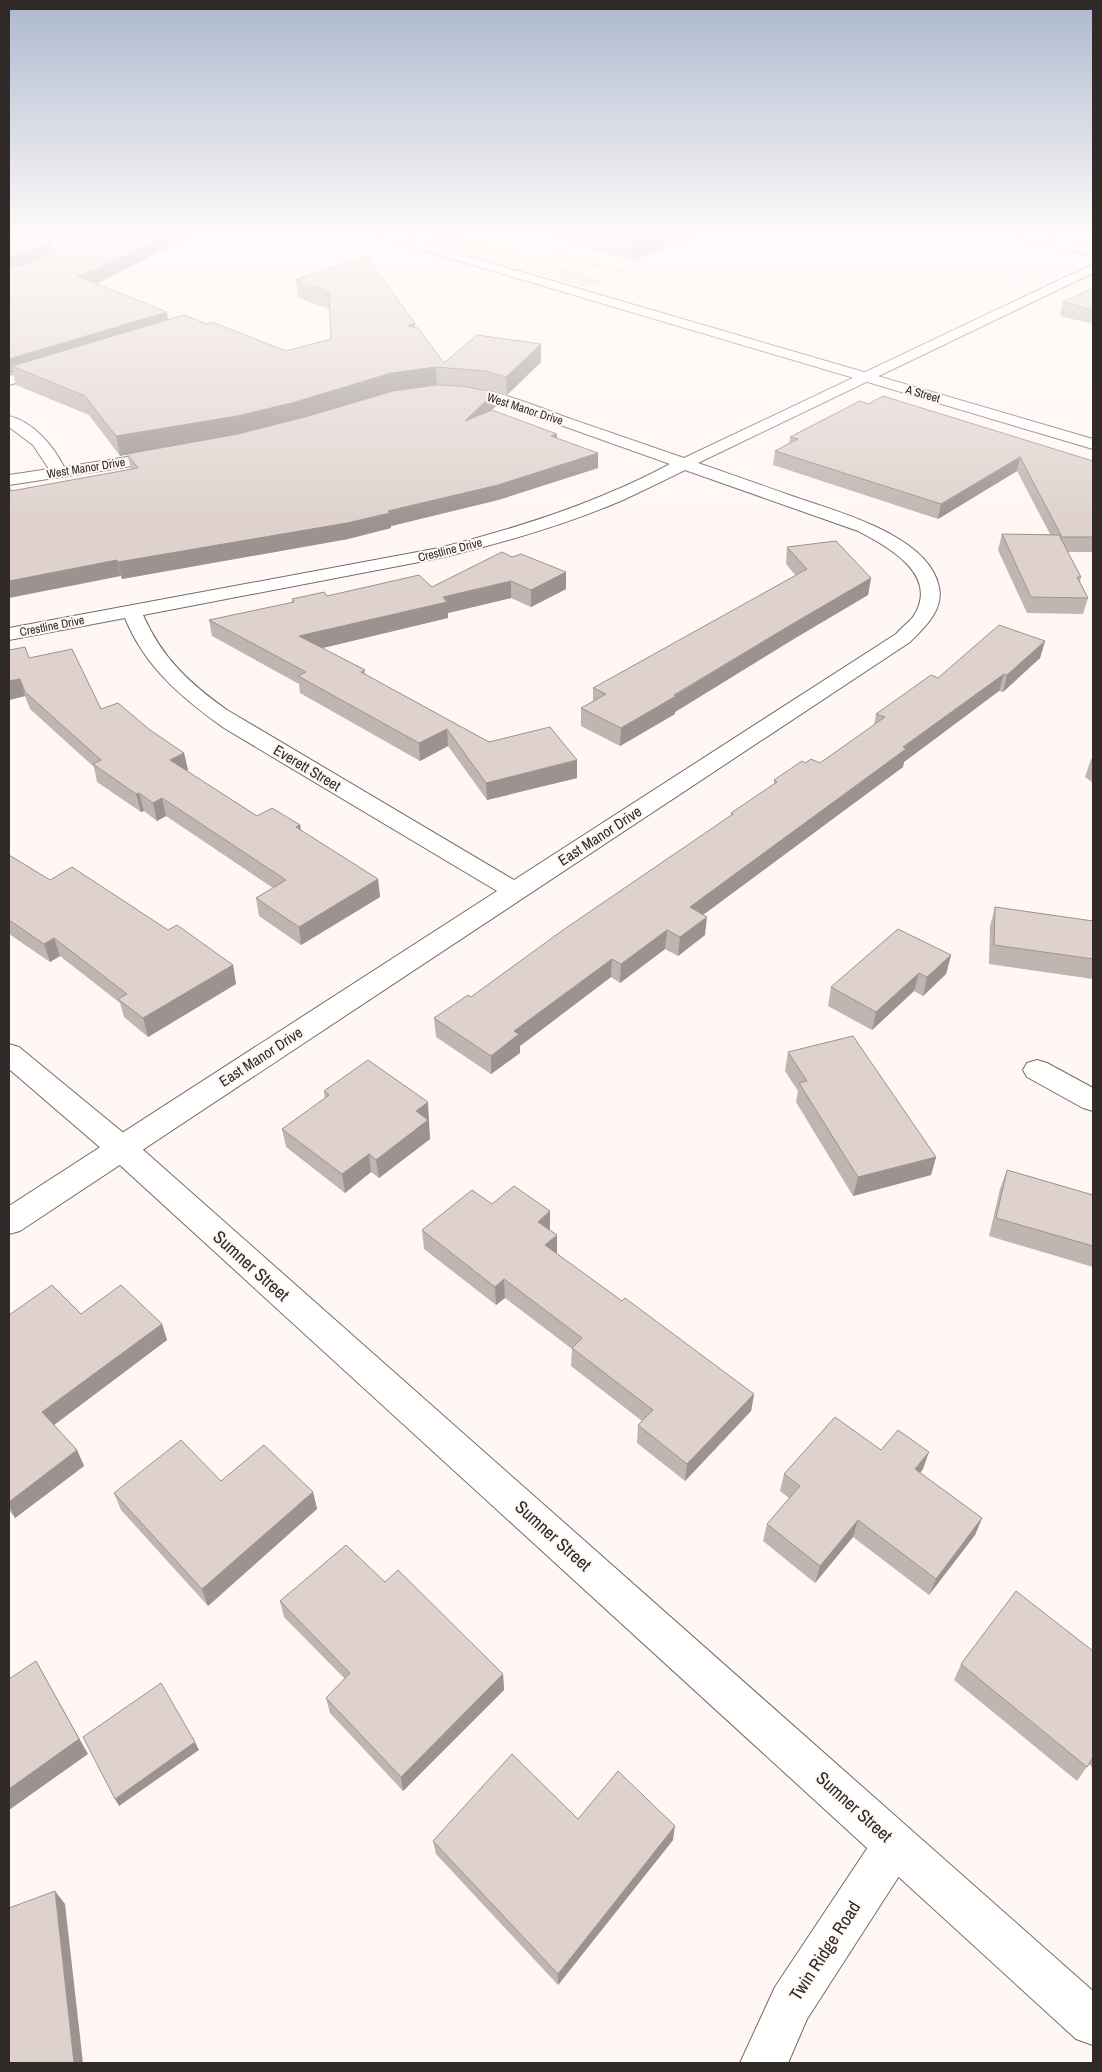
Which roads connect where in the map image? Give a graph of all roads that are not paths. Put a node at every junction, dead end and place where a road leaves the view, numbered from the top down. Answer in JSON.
{"nodes":[{"id":1,"x":709,"y":331,"type":"edge"},
{"id":2,"x":959,"y":331,"type":"edge"},
{"id":3,"x":63,"y":364,"type":"edge"},
{"id":4,"x":863,"y":376,"type":"junction"},
{"id":5,"x":9,"y":381,"type":"edge"},
{"id":6,"x":438,"y":392,"type":"edge"},
{"id":7,"x":9,"y":421,"type":"edge"},
{"id":8,"x":1093,"y":444,"type":"edge"},
{"id":9,"x":176,"y":454,"type":"edge"},
{"id":10,"x":684,"y":463,"type":"junction"},
{"id":11,"x":58,"y":473,"type":"junction"},
{"id":12,"x":9,"y":480,"type":"edge"},
{"id":13,"x":132,"y":611,"type":"junction"},
{"id":14,"x":9,"y":634,"type":"edge"},
{"id":15,"x":515,"y":891,"type":"junction"},
{"id":16,"x":9,"y":1054,"type":"edge"},
{"id":17,"x":1037,"y":1070,"type":"dead end"},
{"id":18,"x":1093,"y":1101,"type":"edge"},
{"id":19,"x":121,"y":1148,"type":"junction"},
{"id":20,"x":9,"y":1222,"type":"edge"},
{"id":21,"x":895,"y":1844,"type":"junction"},
{"id":22,"x":1093,"y":2022,"type":"edge"},
{"id":23,"x":764,"y":2063,"type":"edge"}],
"edges":[{"from":1,"to":4,"type":"street","name":"A Street"},
{"from":2,"to":4,"type":"street","name":"Crestline Drive"},
{"from":3,"to":5,"type":"street"},
{"from":4,"to":8,"type":"street","name":"A Street"},
{"from":4,"to":10,"type":"street","name":"Crestline Drive"},
{"from":6,"to":10,"type":"street","name":"West Manor Drive"},
{"from":7,"to":11,"type":"street"},
{"from":9,"to":11,"type":"street","name":"West Manor Drive"},
{"from":10,"to":13,"type":"street","name":"Crestline Drive"},
{"from":10,"to":15,"type":"street","name":"East Manor Drive"},
{"from":11,"to":12,"type":"street","name":"West Manor Drive"},
{"from":13,"to":14,"type":"street","name":"Crestline Drive"},
{"from":13,"to":15,"type":"street","name":"Everett Street"},
{"from":15,"to":19,"type":"street","name":"East Manor Drive"},
{"from":16,"to":19,"type":"street","name":"Sumner Street"},
{"from":17,"to":18,"type":"street"},
{"from":19,"to":20,"type":"street","name":"East Manor Drive"},
{"from":19,"to":21,"type":"street","name":"Sumner Street"},
{"from":21,"to":22,"type":"street","name":"Sumner Street"},
{"from":21,"to":23,"type":"street","name":"Twin Ridge Road"}]}
